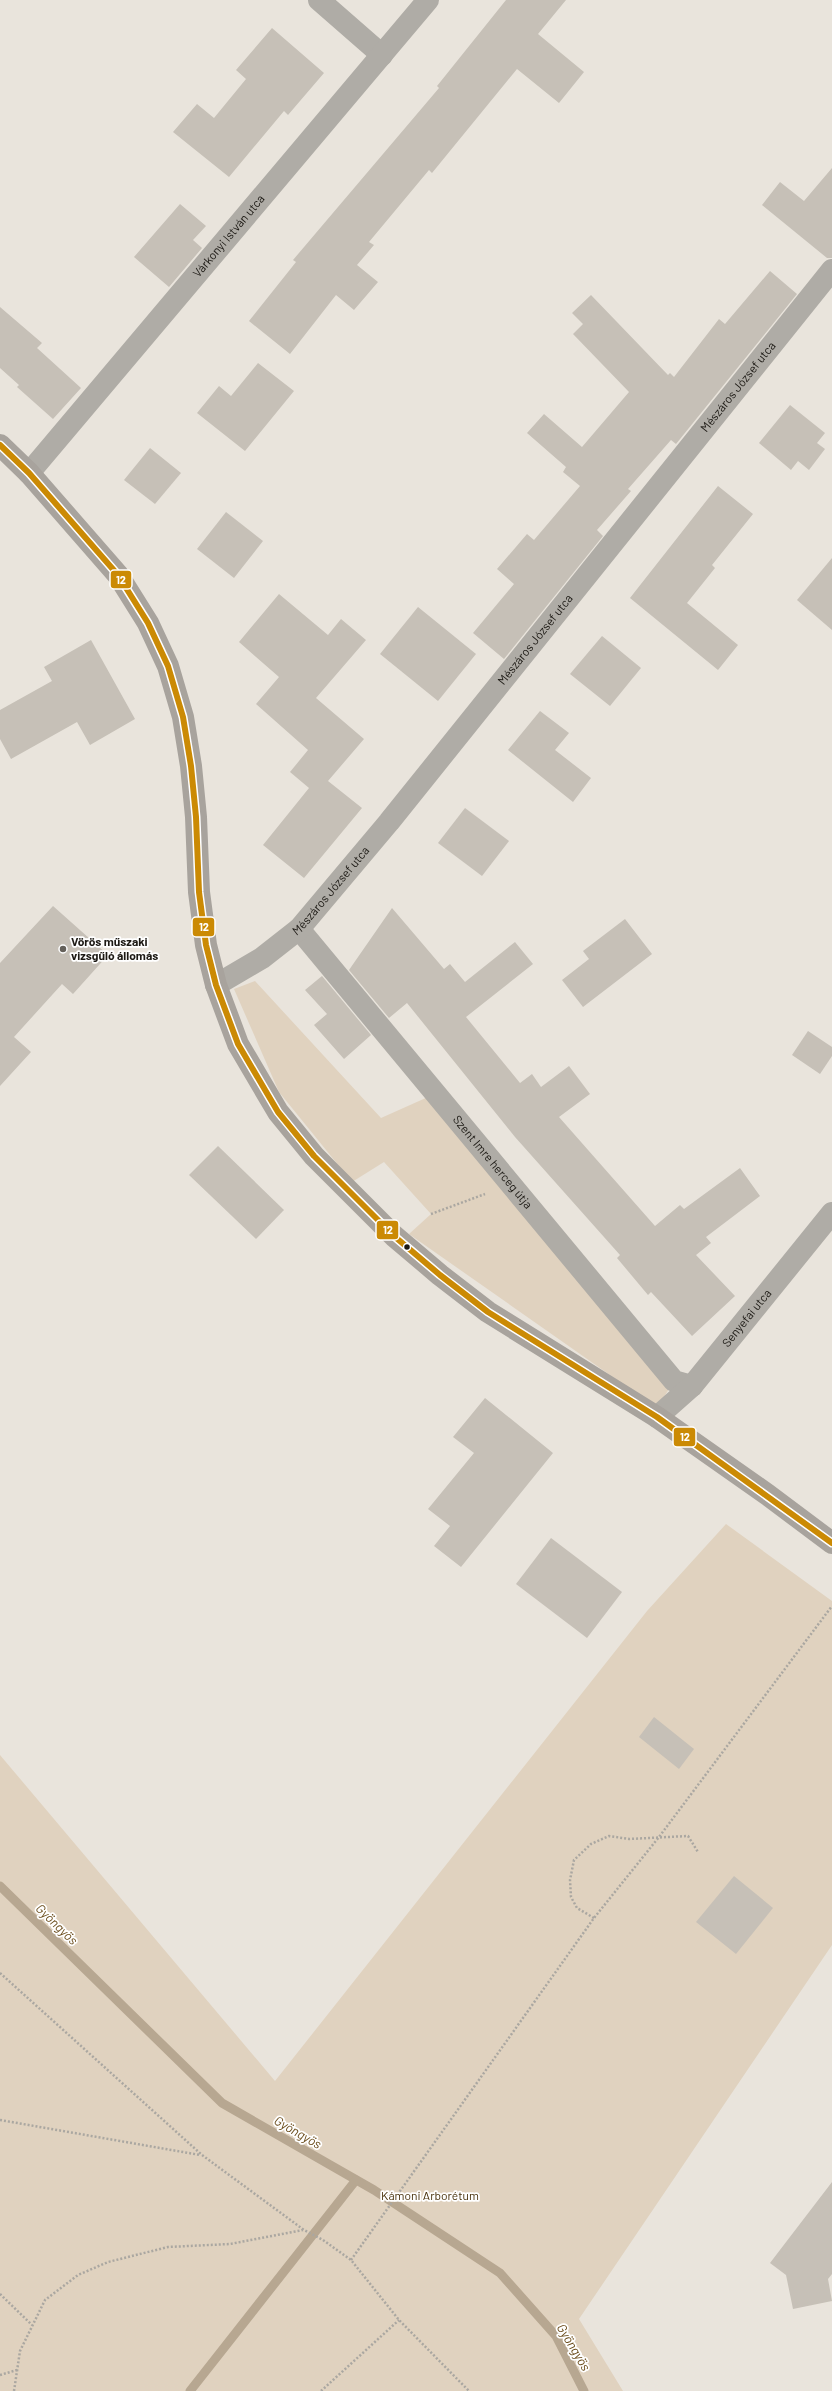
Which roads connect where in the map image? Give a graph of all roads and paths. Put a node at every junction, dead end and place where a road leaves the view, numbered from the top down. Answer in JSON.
{"nodes":[{"id":1,"x":319,"y":0,"type":"edge"},
{"id":2,"x":428,"y":0,"type":"edge"},
{"id":3,"x":382,"y":55,"type":"junction"},
{"id":4,"x":832,"y":270,"type":"edge"},
{"id":5,"x":0,"y":445,"type":"edge"},
{"id":6,"x":29,"y":473,"type":"junction"},
{"id":7,"x":299,"y":929,"type":"junction"},
{"id":8,"x":216,"y":984,"type":"junction"},
{"id":9,"x":511,"y":1184,"type":"junction"},
{"id":10,"x":832,"y":1213,"type":"edge"},
{"id":11,"x":431,"y":1214,"type":"dead end"},
{"id":12,"x":692,"y":1386,"type":"junction"},
{"id":13,"x":657,"y":1417,"type":"junction"},
{"id":14,"x":832,"y":1543,"type":"edge"},
{"id":15,"x":832,"y":1606,"type":"edge"},
{"id":16,"x":659,"y":1837,"type":"junction"},
{"id":17,"x":698,"y":1852,"type":"dead end"},
{"id":18,"x":594,"y":1918,"type":"junction"},
{"id":19,"x":0,"y":1973,"type":"edge"},
{"id":20,"x":0,"y":2120,"type":"edge"},
{"id":21,"x":202,"y":2155,"type":"junction"},
{"id":22,"x":304,"y":2230,"type":"junction"},
{"id":23,"x":352,"y":2260,"type":"junction"},
{"id":24,"x":0,"y":2294,"type":"edge"},
{"id":25,"x":399,"y":2320,"type":"junction"},
{"id":26,"x":32,"y":2325,"type":"junction"},
{"id":27,"x":17,"y":2370,"type":"junction"},
{"id":28,"x":0,"y":2375,"type":"edge"},
{"id":29,"x":14,"y":2391,"type":"edge"},
{"id":30,"x":321,"y":2391,"type":"edge"},
{"id":31,"x":469,"y":2391,"type":"edge"}],
"edges":[{"from":1,"to":3,"type":"street"},
{"from":2,"to":3,"type":"street","name":"Várkonyi István utca"},
{"from":3,"to":6,"type":"street","name":"Várkonyi István utca"},
{"from":4,"to":7,"type":"street","name":"Mészáros József utca"},
{"from":5,"to":6,"type":"main road"},
{"from":6,"to":8,"type":"main road"},
{"from":7,"to":8,"type":"street","name":"Mészáros József utca"},
{"from":7,"to":9,"type":"street","name":"Szent Imre herceg útja"},
{"from":8,"to":13,"type":"main road"},
{"from":9,"to":11,"type":"path"},
{"from":9,"to":12,"type":"street","name":"Szent Imre herceg útja"},
{"from":10,"to":12,"type":"street","name":"Senyefai utca"},
{"from":12,"to":13,"type":"street","name":"Senyefai utca"},
{"from":13,"to":14,"type":"main road"},
{"from":15,"to":16,"type":"path"},
{"from":16,"to":17,"type":"path"},
{"from":16,"to":18,"type":"path"},
{"from":16,"to":18,"type":"path"},
{"from":18,"to":23,"type":"path"},
{"from":19,"to":21,"type":"path"},
{"from":20,"to":21,"type":"path"},
{"from":21,"to":22,"type":"path"},
{"from":22,"to":23,"type":"path"},
{"from":22,"to":26,"type":"path"},
{"from":23,"to":25,"type":"path"},
{"from":24,"to":26,"type":"path"},
{"from":25,"to":30,"type":"path"},
{"from":25,"to":31,"type":"path"},
{"from":26,"to":27,"type":"path"},
{"from":27,"to":28,"type":"path"},
{"from":27,"to":29,"type":"path"}]}
